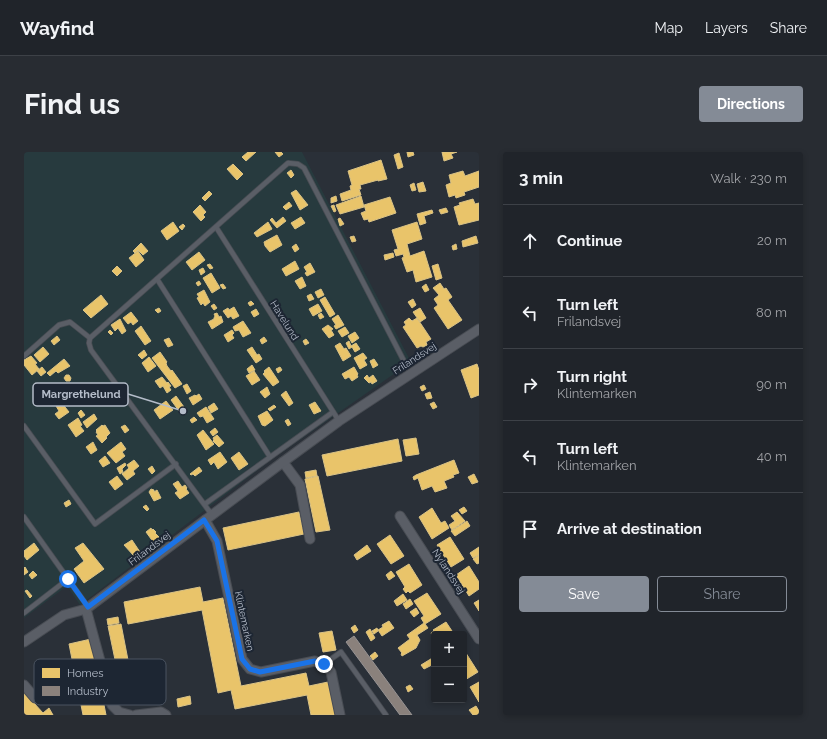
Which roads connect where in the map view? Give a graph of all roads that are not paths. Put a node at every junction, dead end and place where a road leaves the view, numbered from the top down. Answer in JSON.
{"nodes":[{"id":1,"x":216,"y":227,"type":"junction"},
{"id":2,"x":157,"y":279,"type":"junction"},
{"id":3,"x":479,"y":329,"type":"edge"},
{"id":4,"x":90,"y":338,"type":"junction"},
{"id":5,"x":24,"y":356,"type":"edge"},
{"id":6,"x":406,"y":365,"type":"dead end"},
{"id":7,"x":333,"y":412,"type":"junction"},
{"id":8,"x":339,"y":421,"type":"junction"},
{"id":9,"x":24,"y":426,"type":"edge"},
{"id":10,"x":270,"y":457,"type":"junction"},
{"id":11,"x":283,"y":462,"type":"junction"},
{"id":12,"x":176,"y":464,"type":"junction"},
{"id":13,"x":205,"y":504,"type":"junction"},
{"id":14,"x":400,"y":516,"type":"dead end"},
{"id":15,"x":24,"y":517,"type":"edge"},
{"id":16,"x":208,"y":518,"type":"junction"},
{"id":17,"x":310,"y":539,"type":"dead end"},
{"id":18,"x":68,"y":579,"type":"junction"},
{"id":19,"x":87,"y":608,"type":"junction"},
{"id":20,"x":24,"y":613,"type":"edge"},
{"id":21,"x":479,"y":639,"type":"edge"},
{"id":22,"x":24,"y":642,"type":"edge"},
{"id":23,"x":100,"y":659,"type":"edge"},
{"id":24,"x":324,"y":664,"type":"junction"},
{"id":25,"x":24,"y":685,"type":"edge"},
{"id":26,"x":34,"y":697,"type":"edge"},
{"id":27,"x":112,"y":705,"type":"edge"},
{"id":28,"x":130,"y":715,"type":"edge"},
{"id":29,"x":136,"y":715,"type":"edge"},
{"id":30,"x":166,"y":715,"type":"edge"},
{"id":31,"x":340,"y":715,"type":"edge"},
{"id":32,"x":386,"y":715,"type":"edge"}],
"edges":[{"from":1,"to":2,"type":"lane"},
{"from":1,"to":6,"type":"lane"},
{"from":1,"to":7,"type":"lane","name":"Havelund"},
{"from":2,"to":4,"type":"lane"},
{"from":2,"to":10,"type":"lane"},
{"from":3,"to":8,"type":"street","name":"Frilandsvej"},
{"from":4,"to":5,"type":"lane"},
{"from":4,"to":12,"type":"lane"},
{"from":7,"to":8,"type":"lane","name":"Havelund"},
{"from":7,"to":10,"type":"lane"},
{"from":8,"to":11,"type":"street","name":"Frilandsvej"},
{"from":9,"to":12,"type":"lane"},
{"from":10,"to":13,"type":"lane"},
{"from":11,"to":16,"type":"street","name":"Frilandsvej"},
{"from":11,"to":17,"type":"street"},
{"from":12,"to":13,"type":"lane"},
{"from":13,"to":16,"type":"lane"},
{"from":14,"to":21,"type":"street","name":"Nylandsvej"},
{"from":15,"to":18,"type":"lane"},
{"from":16,"to":19,"type":"street","name":"Frilandsvej"},
{"from":16,"to":24,"type":"street","name":"Klintemarken"},
{"from":18,"to":19,"type":"lane"},
{"from":18,"to":20,"type":"lane"},
{"from":19,"to":22,"type":"street","name":"Frilandsvej"},
{"from":19,"to":23,"type":"street"},
{"from":24,"to":31,"type":"street"},
{"from":24,"to":32,"type":"lane"},
{"from":25,"to":26,"type":"street"},
{"from":27,"to":28,"type":"street"},
{"from":29,"to":30,"type":"street"}]}
